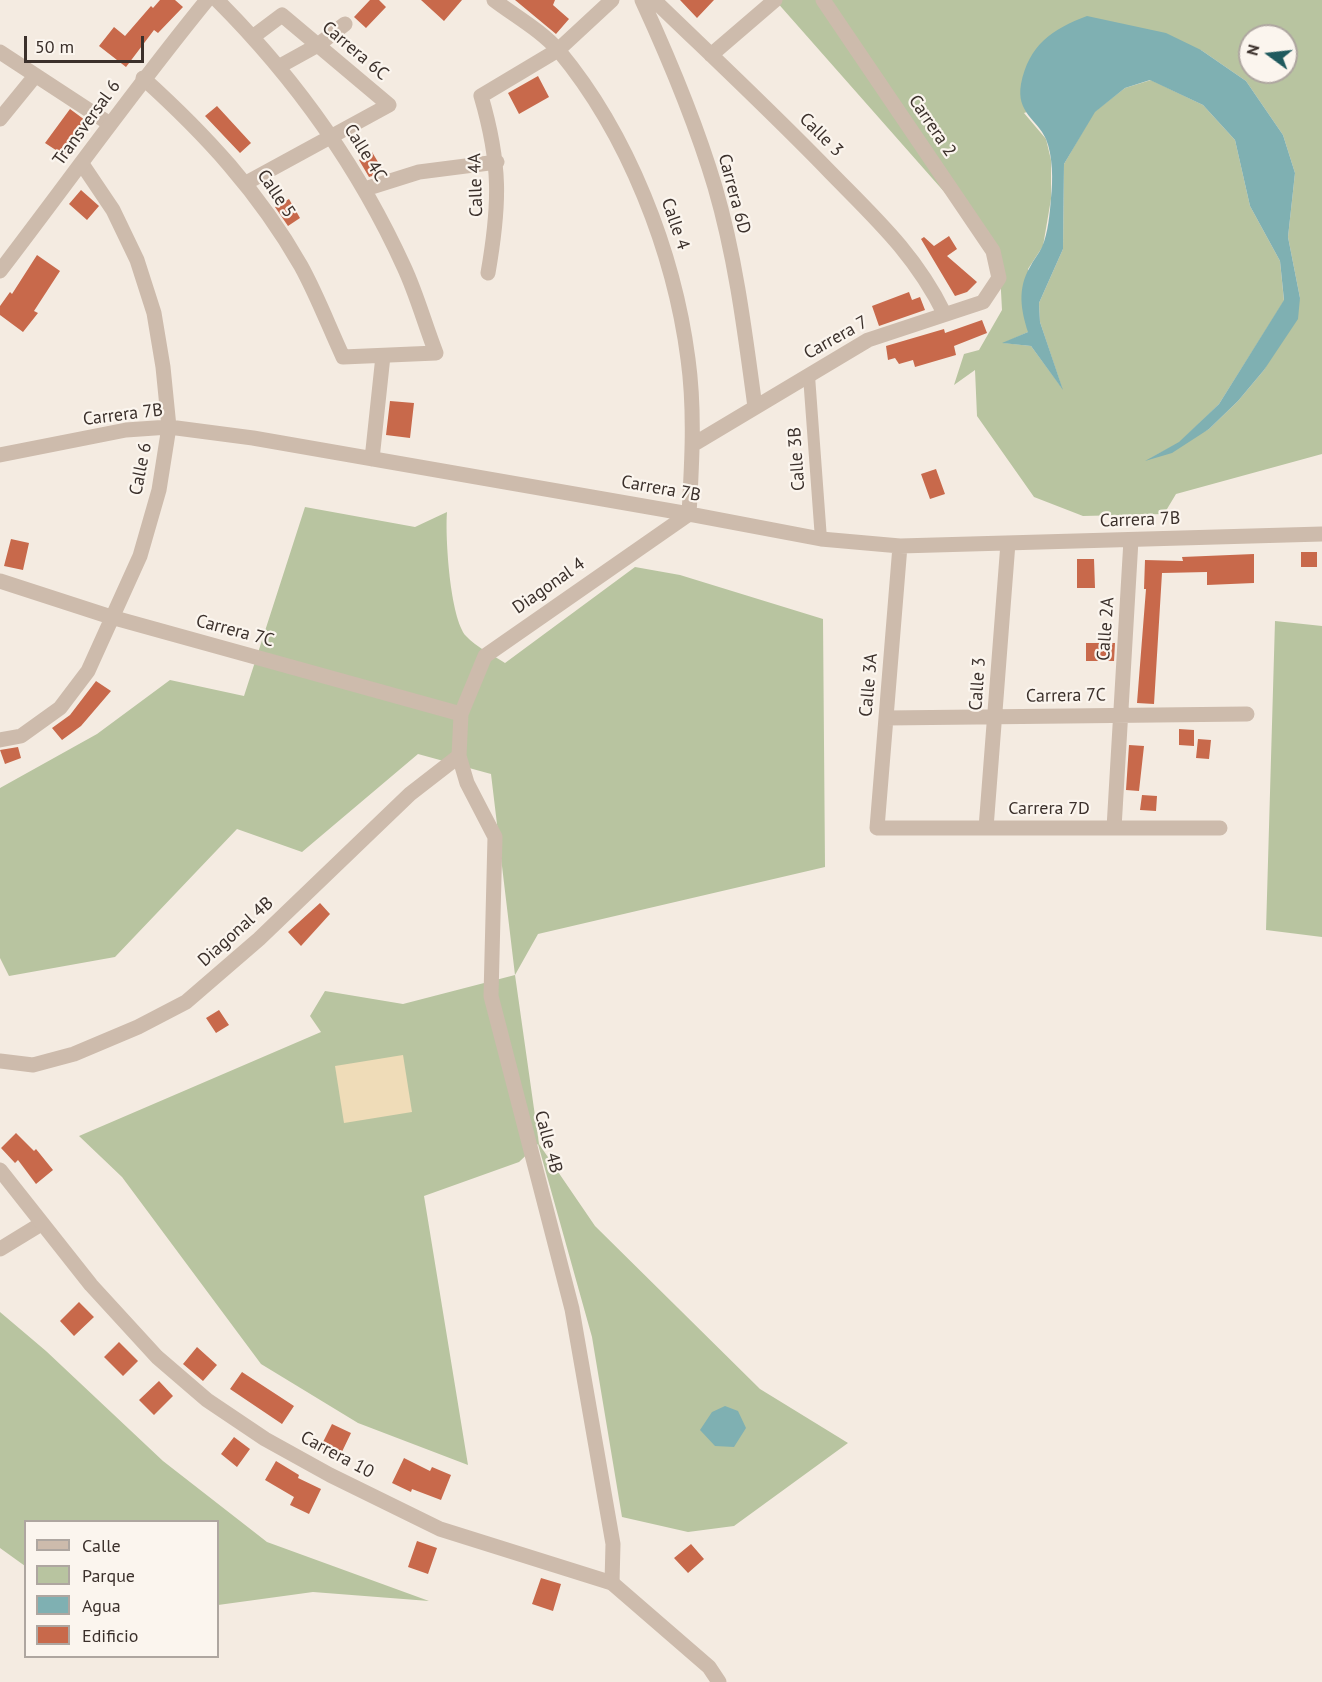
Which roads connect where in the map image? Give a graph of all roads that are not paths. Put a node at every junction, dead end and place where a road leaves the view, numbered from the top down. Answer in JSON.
{"nodes":[{"id":1,"x":207,"y":0,"type":"edge"},
{"id":2,"x":217,"y":0,"type":"edge"},
{"id":3,"x":494,"y":0,"type":"edge"},
{"id":4,"x":612,"y":0,"type":"edge"},
{"id":5,"x":642,"y":0,"type":"edge"},
{"id":6,"x":654,"y":0,"type":"edge"},
{"id":7,"x":775,"y":0,"type":"edge"},
{"id":8,"x":824,"y":0,"type":"edge"},
{"id":9,"x":345,"y":24,"type":"dead end"},
{"id":10,"x":254,"y":36,"type":"junction"},
{"id":11,"x":318,"y":45,"type":"junction"},
{"id":12,"x":558,"y":50,"type":"junction"},
{"id":13,"x":0,"y":52,"type":"edge"},
{"id":14,"x":711,"y":56,"type":"junction"},
{"id":15,"x":280,"y":66,"type":"junction"},
{"id":16,"x":35,"y":76,"type":"junction"},
{"id":17,"x":143,"y":78,"type":"junction"},
{"id":18,"x":0,"y":119,"type":"edge"},
{"id":19,"x":110,"y":124,"type":"junction"},
{"id":20,"x":333,"y":136,"type":"junction"},
{"id":21,"x":497,"y":162,"type":"junction"},
{"id":22,"x":82,"y":164,"type":"junction"},
{"id":23,"x":246,"y":183,"type":"junction"},
{"id":24,"x":365,"y":189,"type":"junction"},
{"id":25,"x":0,"y":271,"type":"edge"},
{"id":26,"x":488,"y":273,"type":"dead end"},
{"id":27,"x":999,"y":278,"type":"joint"},
{"id":28,"x":944,"y":313,"type":"junction"},
{"id":29,"x":383,"y":356,"type":"junction"},
{"id":30,"x":809,"y":376,"type":"junction"},
{"id":31,"x":755,"y":407,"type":"junction"},
{"id":32,"x":169,"y":427,"type":"junction"},
{"id":33,"x":694,"y":444,"type":"junction"},
{"id":34,"x":0,"y":455,"type":"edge"},
{"id":35,"x":372,"y":459,"type":"junction"},
{"id":36,"x":689,"y":514,"type":"junction"},
{"id":37,"x":1322,"y":534,"type":"edge"},
{"id":38,"x":821,"y":539,"type":"junction"},
{"id":39,"x":1131,"y":540,"type":"junction"},
{"id":40,"x":1008,"y":543,"type":"junction"},
{"id":41,"x":900,"y":546,"type":"junction"},
{"id":42,"x":0,"y":581,"type":"edge"},
{"id":43,"x":111,"y":617,"type":"junction"},
{"id":44,"x":461,"y":714,"type":"junction"},
{"id":45,"x":1247,"y":714,"type":"dead end"},
{"id":46,"x":1120,"y":715,"type":"junction"},
{"id":47,"x":995,"y":717,"type":"junction"},
{"id":48,"x":886,"y":718,"type":"junction"},
{"id":49,"x":0,"y":740,"type":"edge"},
{"id":50,"x":459,"y":756,"type":"junction"},
{"id":51,"x":877,"y":828,"type":"joint"},
{"id":52,"x":986,"y":828,"type":"junction"},
{"id":53,"x":1114,"y":828,"type":"junction"},
{"id":54,"x":1220,"y":828,"type":"dead end"},
{"id":55,"x":0,"y":1061,"type":"edge"},
{"id":56,"x":0,"y":1170,"type":"edge"},
{"id":57,"x":41,"y":1224,"type":"junction"},
{"id":58,"x":0,"y":1249,"type":"edge"},
{"id":59,"x":612,"y":1583,"type":"junction"},
{"id":60,"x":719,"y":1682,"type":"edge"}],
"edges":[{"from":1,"to":17,"type":"street","name":"Transversal 6"},
{"from":2,"to":10,"type":"street","name":"Calle 4C"},
{"from":3,"to":12,"type":"street","name":"Calle 4"},
{"from":4,"to":12,"type":"street"},
{"from":5,"to":31,"type":"street","name":"Carrera 6D"},
{"from":6,"to":14,"type":"street","name":"Calle 3"},
{"from":7,"to":14,"type":"street"},
{"from":8,"to":27,"type":"street","name":"Carrera 2"},
{"from":9,"to":11,"type":"street"},
{"from":10,"to":11,"type":"street","name":"Carrera 6C"},
{"from":10,"to":15,"type":"street","name":"Calle 4C"},
{"from":11,"to":15,"type":"street"},
{"from":11,"to":20,"type":"street","name":"Carrera 6C"},
{"from":12,"to":21,"type":"street","name":"Calle 4A"},
{"from":12,"to":33,"type":"street","name":"Calle 4"},
{"from":13,"to":16,"type":"street"},
{"from":14,"to":28,"type":"street","name":"Calle 3"},
{"from":15,"to":20,"type":"street","name":"Calle 4C"},
{"from":16,"to":18,"type":"street"},
{"from":16,"to":19,"type":"street"},
{"from":17,"to":19,"type":"street","name":"Transversal 6"},
{"from":17,"to":23,"type":"street","name":"Calle 5"},
{"from":19,"to":22,"type":"street","name":"Transversal 6"},
{"from":20,"to":23,"type":"street","name":"Carrera 6C"},
{"from":20,"to":24,"type":"street","name":"Calle 4C"},
{"from":21,"to":24,"type":"street"},
{"from":21,"to":26,"type":"street","name":"Calle 4A"},
{"from":22,"to":25,"type":"street","name":"Transversal 6"},
{"from":22,"to":32,"type":"street","name":"Calle 6"},
{"from":23,"to":29,"type":"street","name":"Calle 5"},
{"from":24,"to":29,"type":"street","name":"Calle 4C"},
{"from":27,"to":28,"type":"street","name":"Carrera 7"},
{"from":28,"to":30,"type":"street","name":"Carrera 7"},
{"from":29,"to":35,"type":"street"},
{"from":30,"to":31,"type":"street","name":"Carrera 7"},
{"from":30,"to":38,"type":"street","name":"Calle 3B"},
{"from":31,"to":33,"type":"street","name":"Carrera 7"},
{"from":32,"to":34,"type":"street","name":"Carrera 7B"},
{"from":32,"to":35,"type":"street","name":"Carrera 7B"},
{"from":32,"to":43,"type":"street","name":"Calle 6"},
{"from":33,"to":36,"type":"street","name":"Calle 4"},
{"from":35,"to":36,"type":"street","name":"Carrera 7B"},
{"from":36,"to":38,"type":"street","name":"Carrera 7B"},
{"from":36,"to":44,"type":"street","name":"Diagonal 4"},
{"from":37,"to":39,"type":"street","name":"Carrera 7B"},
{"from":38,"to":41,"type":"street","name":"Carrera 7B"},
{"from":39,"to":40,"type":"street","name":"Carrera 7B"},
{"from":39,"to":46,"type":"street","name":"Calle 2A"},
{"from":40,"to":41,"type":"street","name":"Carrera 7B"},
{"from":40,"to":47,"type":"street","name":"Calle 3"},
{"from":41,"to":48,"type":"street","name":"Calle 3A"},
{"from":42,"to":43,"type":"street","name":"Carrera 7C"},
{"from":43,"to":44,"type":"street","name":"Carrera 7C"},
{"from":43,"to":49,"type":"street","name":"Calle 6"},
{"from":44,"to":50,"type":"street","name":"Calle 4B"},
{"from":45,"to":46,"type":"street","name":"Carrera 7C"},
{"from":46,"to":47,"type":"street","name":"Carrera 7C"},
{"from":46,"to":53,"type":"street","name":"Calle 2A"},
{"from":47,"to":48,"type":"street","name":"Carrera 7C"},
{"from":47,"to":52,"type":"street","name":"Calle 3"},
{"from":48,"to":51,"type":"street","name":"Calle 3A"},
{"from":50,"to":55,"type":"street","name":"Diagonal 4B"},
{"from":50,"to":59,"type":"street","name":"Calle 4B"},
{"from":51,"to":52,"type":"street","name":"Carrera 7D"},
{"from":52,"to":53,"type":"street","name":"Carrera 7D"},
{"from":53,"to":54,"type":"street","name":"Carrera 7D"},
{"from":56,"to":57,"type":"street","name":"Carrera 10"},
{"from":57,"to":58,"type":"street"},
{"from":57,"to":59,"type":"street","name":"Carrera 10"},
{"from":59,"to":60,"type":"street","name":"Carrera 10"}]}
